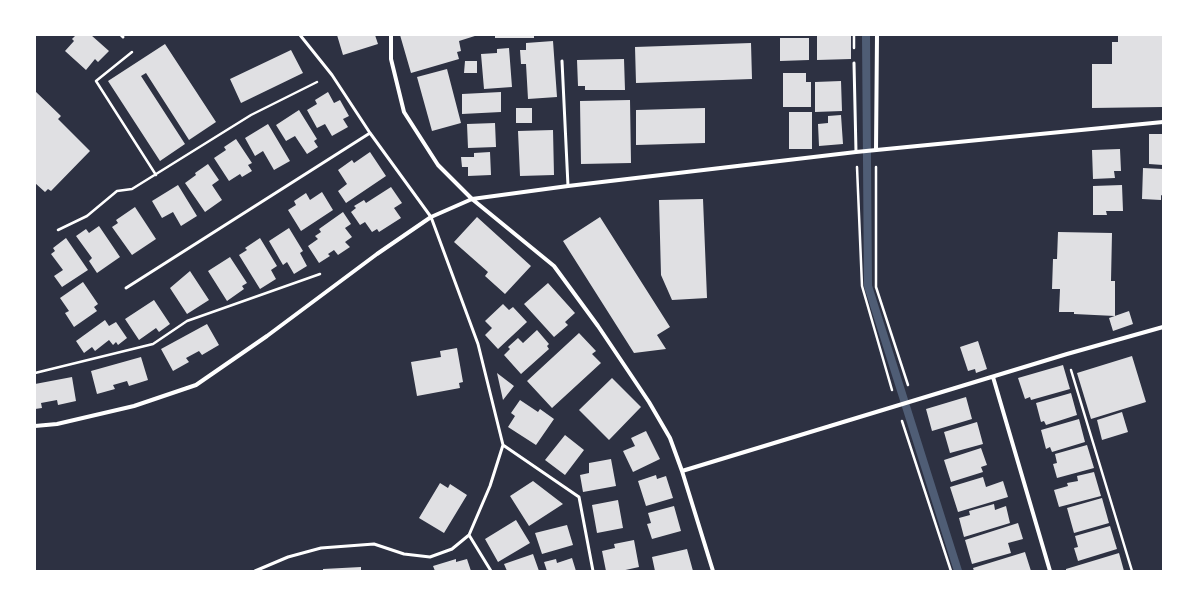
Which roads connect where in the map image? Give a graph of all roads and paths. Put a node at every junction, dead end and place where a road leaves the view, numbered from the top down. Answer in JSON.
{"nodes":[{"id":1,"x":300,"y":35,"type":"edge"},
{"id":2,"x":391,"y":35,"type":"edge"},
{"id":3,"x":877,"y":35,"type":"edge"},
{"id":4,"x":122,"y":36,"type":"edge"},
{"id":5,"x":562,"y":61,"type":"dead end"},
{"id":6,"x":854,"y":63,"type":"dead end"},
{"id":7,"x":332,"y":75,"type":"junction"},
{"id":8,"x":1163,"y":122,"type":"edge"},
{"id":9,"x":370,"y":133,"type":"junction"},
{"id":10,"x":876,"y":150,"type":"junction"},
{"id":11,"x":856,"y":152,"type":"junction"},
{"id":12,"x":156,"y":175,"type":"junction"},
{"id":13,"x":568,"y":186,"type":"junction"},
{"id":14,"x":472,"y":199,"type":"junction"},
{"id":15,"x":431,"y":217,"type":"junction"},
{"id":16,"x":58,"y":230,"type":"dead end"},
{"id":17,"x":327,"y":272,"type":"dead end"},
{"id":18,"x":126,"y":288,"type":"dead end"},
{"id":19,"x":1163,"y":327,"type":"edge"},
{"id":20,"x":1067,"y":354,"type":"junction"},
{"id":21,"x":35,"y":373,"type":"edge"},
{"id":22,"x":993,"y":377,"type":"junction"},
{"id":23,"x":913,"y":400,"type":"junction"},
{"id":24,"x":897,"y":406,"type":"junction"},
{"id":25,"x":35,"y":426,"type":"edge"},
{"id":26,"x":503,"y":445,"type":"junction"},
{"id":27,"x":682,"y":471,"type":"junction"},
{"id":28,"x":469,"y":535,"type":"junction"},
{"id":29,"x":255,"y":571,"type":"edge"},
{"id":30,"x":491,"y":571,"type":"edge"},
{"id":31,"x":593,"y":571,"type":"edge"},
{"id":32,"x":713,"y":571,"type":"edge"},
{"id":33,"x":951,"y":571,"type":"edge"},
{"id":34,"x":1050,"y":571,"type":"edge"},
{"id":35,"x":1132,"y":571,"type":"edge"}],
"edges":[{"from":1,"to":7,"type":"lane"},
{"from":2,"to":14,"type":"street"},
{"from":3,"to":10,"type":"street"},
{"from":4,"to":12,"type":"path"},
{"from":5,"to":13,"type":"lane"},
{"from":6,"to":11,"type":"lane"},
{"from":7,"to":9,"type":"lane"},
{"from":7,"to":12,"type":"path"},
{"from":8,"to":10,"type":"street"},
{"from":9,"to":15,"type":"lane"},
{"from":9,"to":18,"type":"lane"},
{"from":10,"to":11,"type":"street"},
{"from":10,"to":23,"type":"path"},
{"from":11,"to":13,"type":"street"},
{"from":11,"to":24,"type":"path"},
{"from":12,"to":16,"type":"path"},
{"from":13,"to":14,"type":"street"},
{"from":14,"to":15,"type":"street"},
{"from":14,"to":27,"type":"street"},
{"from":15,"to":25,"type":"street"},
{"from":15,"to":26,"type":"lane"},
{"from":17,"to":21,"type":"path"},
{"from":19,"to":20,"type":"street"},
{"from":20,"to":22,"type":"street"},
{"from":20,"to":35,"type":"path"},
{"from":22,"to":23,"type":"street"},
{"from":22,"to":34,"type":"street"},
{"from":23,"to":24,"type":"street"},
{"from":24,"to":27,"type":"street"},
{"from":24,"to":33,"type":"path"},
{"from":26,"to":28,"type":"lane"},
{"from":26,"to":31,"type":"lane"},
{"from":27,"to":32,"type":"street"},
{"from":28,"to":29,"type":"lane"},
{"from":28,"to":30,"type":"lane"}]}
